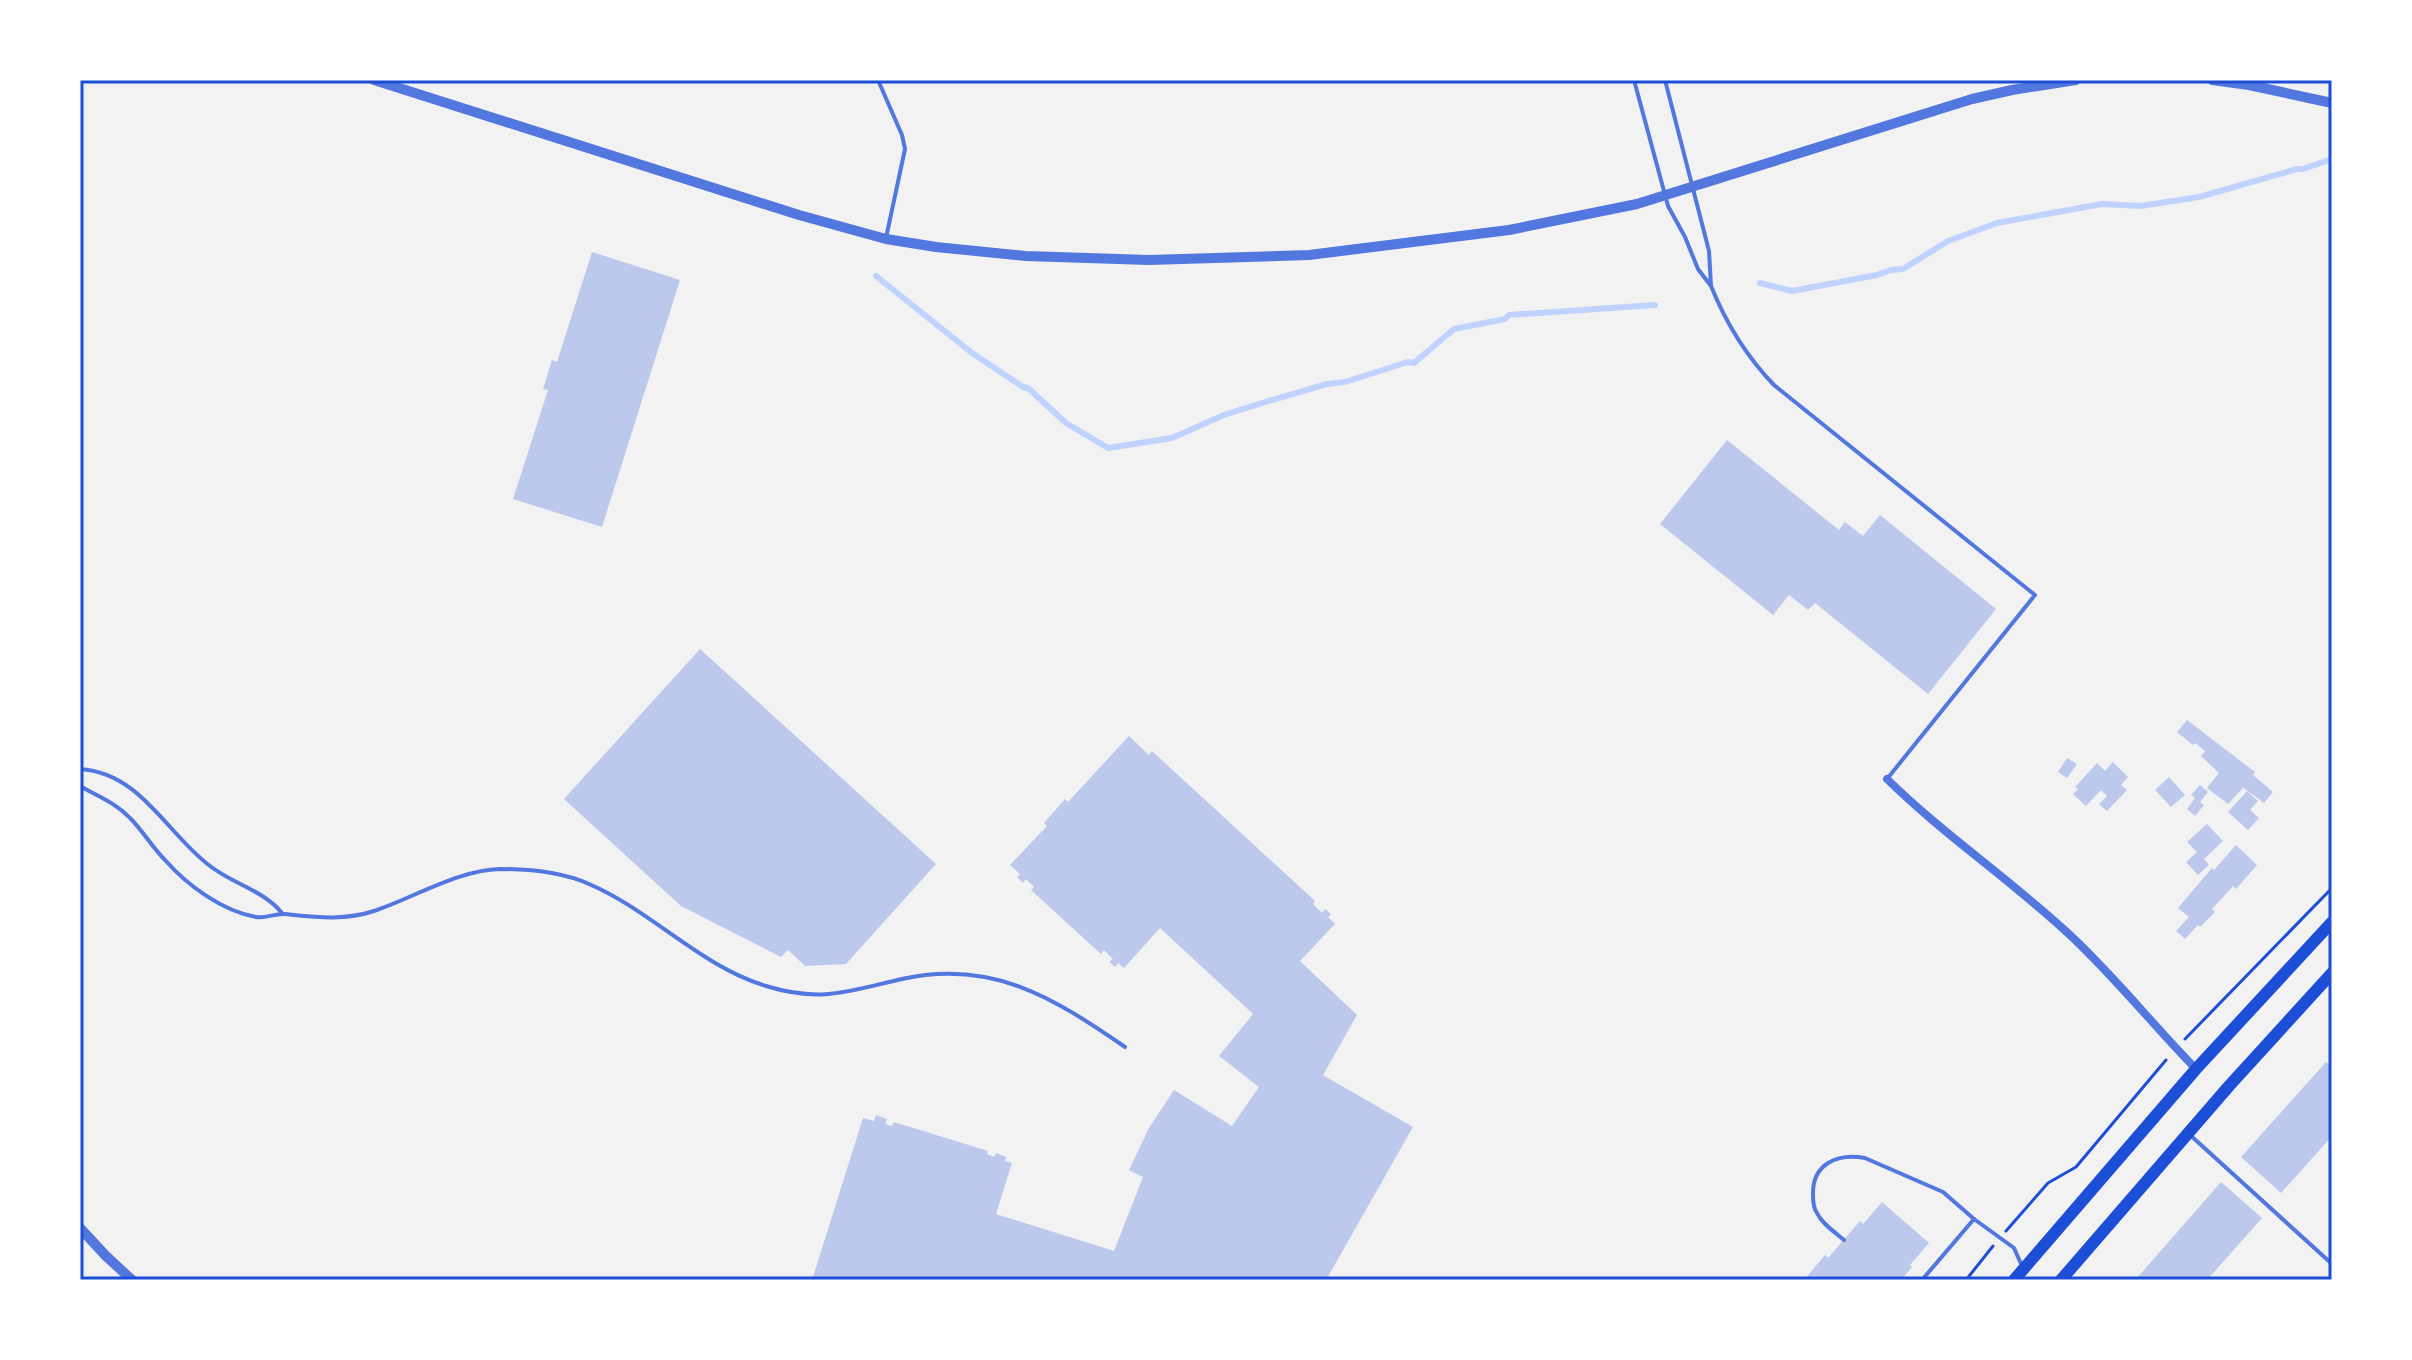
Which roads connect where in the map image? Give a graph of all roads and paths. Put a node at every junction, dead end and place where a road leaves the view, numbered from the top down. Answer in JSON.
{"nodes":[{"id":1,"x":374,"y":80,"type":"edge"},
{"id":2,"x":878,"y":80,"type":"edge"},
{"id":3,"x":1634,"y":80,"type":"edge"},
{"id":4,"x":1665,"y":80,"type":"edge"},
{"id":5,"x":2076,"y":80,"type":"edge"},
{"id":6,"x":2212,"y":80,"type":"edge"},
{"id":7,"x":2332,"y":103,"type":"edge"},
{"id":8,"x":1693,"y":187,"type":"junction"},
{"id":9,"x":1664,"y":196,"type":"junction"},
{"id":10,"x":886,"y":239,"type":"junction"},
{"id":11,"x":1711,"y":286,"type":"junction"},
{"id":12,"x":80,"y":769,"type":"edge"},
{"id":13,"x":1887,"y":779,"type":"joint"},
{"id":14,"x":80,"y":786,"type":"edge"},
{"id":15,"x":2332,"y":888,"type":"edge"},
{"id":16,"x":282,"y":913,"type":"junction"},
{"id":17,"x":2332,"y":922,"type":"edge"},
{"id":18,"x":2332,"y":973,"type":"edge"},
{"id":19,"x":2195,"y":1028,"type":"dead end"},
{"id":20,"x":1125,"y":1047,"type":"dead end"},
{"id":21,"x":2163,"y":1064,"type":"dead end"},
{"id":22,"x":2196,"y":1069,"type":"junction"},
{"id":23,"x":2188,"y":1133,"type":"junction"},
{"id":24,"x":1974,"y":1219,"type":"junction"},
{"id":25,"x":2009,"y":1227,"type":"dead end"},
{"id":26,"x":80,"y":1228,"type":"edge"},
{"id":27,"x":1844,"y":1240,"type":"dead end"},
{"id":28,"x":1992,"y":1247,"type":"dead end"},
{"id":29,"x":2332,"y":1264,"type":"edge"},
{"id":30,"x":2021,"y":1277,"type":"edge"},
{"id":31,"x":132,"y":1280,"type":"edge"},
{"id":32,"x":1922,"y":1280,"type":"edge"},
{"id":33,"x":1966,"y":1280,"type":"edge"},
{"id":34,"x":2061,"y":1280,"type":"edge"}],
"edges":[{"from":1,"to":10,"type":"street"},
{"from":2,"to":10,"type":"lane"},
{"from":3,"to":9,"type":"lane"},
{"from":4,"to":8,"type":"lane"},
{"from":5,"to":8,"type":"street"},
{"from":6,"to":7,"type":"street"},
{"from":8,"to":9,"type":"street"},
{"from":8,"to":11,"type":"lane"},
{"from":9,"to":10,"type":"street"},
{"from":9,"to":11,"type":"lane"},
{"from":11,"to":13,"type":"lane"},
{"from":12,"to":16,"type":"lane"},
{"from":13,"to":22,"type":"street"},
{"from":14,"to":16,"type":"lane"},
{"from":15,"to":19,"type":"path"},
{"from":16,"to":20,"type":"lane"},
{"from":17,"to":22,"type":"main road"},
{"from":18,"to":23,"type":"main road"},
{"from":21,"to":25,"type":"path"},
{"from":22,"to":30,"type":"main road"},
{"from":23,"to":29,"type":"lane"},
{"from":23,"to":34,"type":"main road"},
{"from":24,"to":27,"type":"lane"},
{"from":24,"to":30,"type":"lane"},
{"from":24,"to":32,"type":"lane"},
{"from":26,"to":31,"type":"street"},
{"from":28,"to":33,"type":"path"}]}
